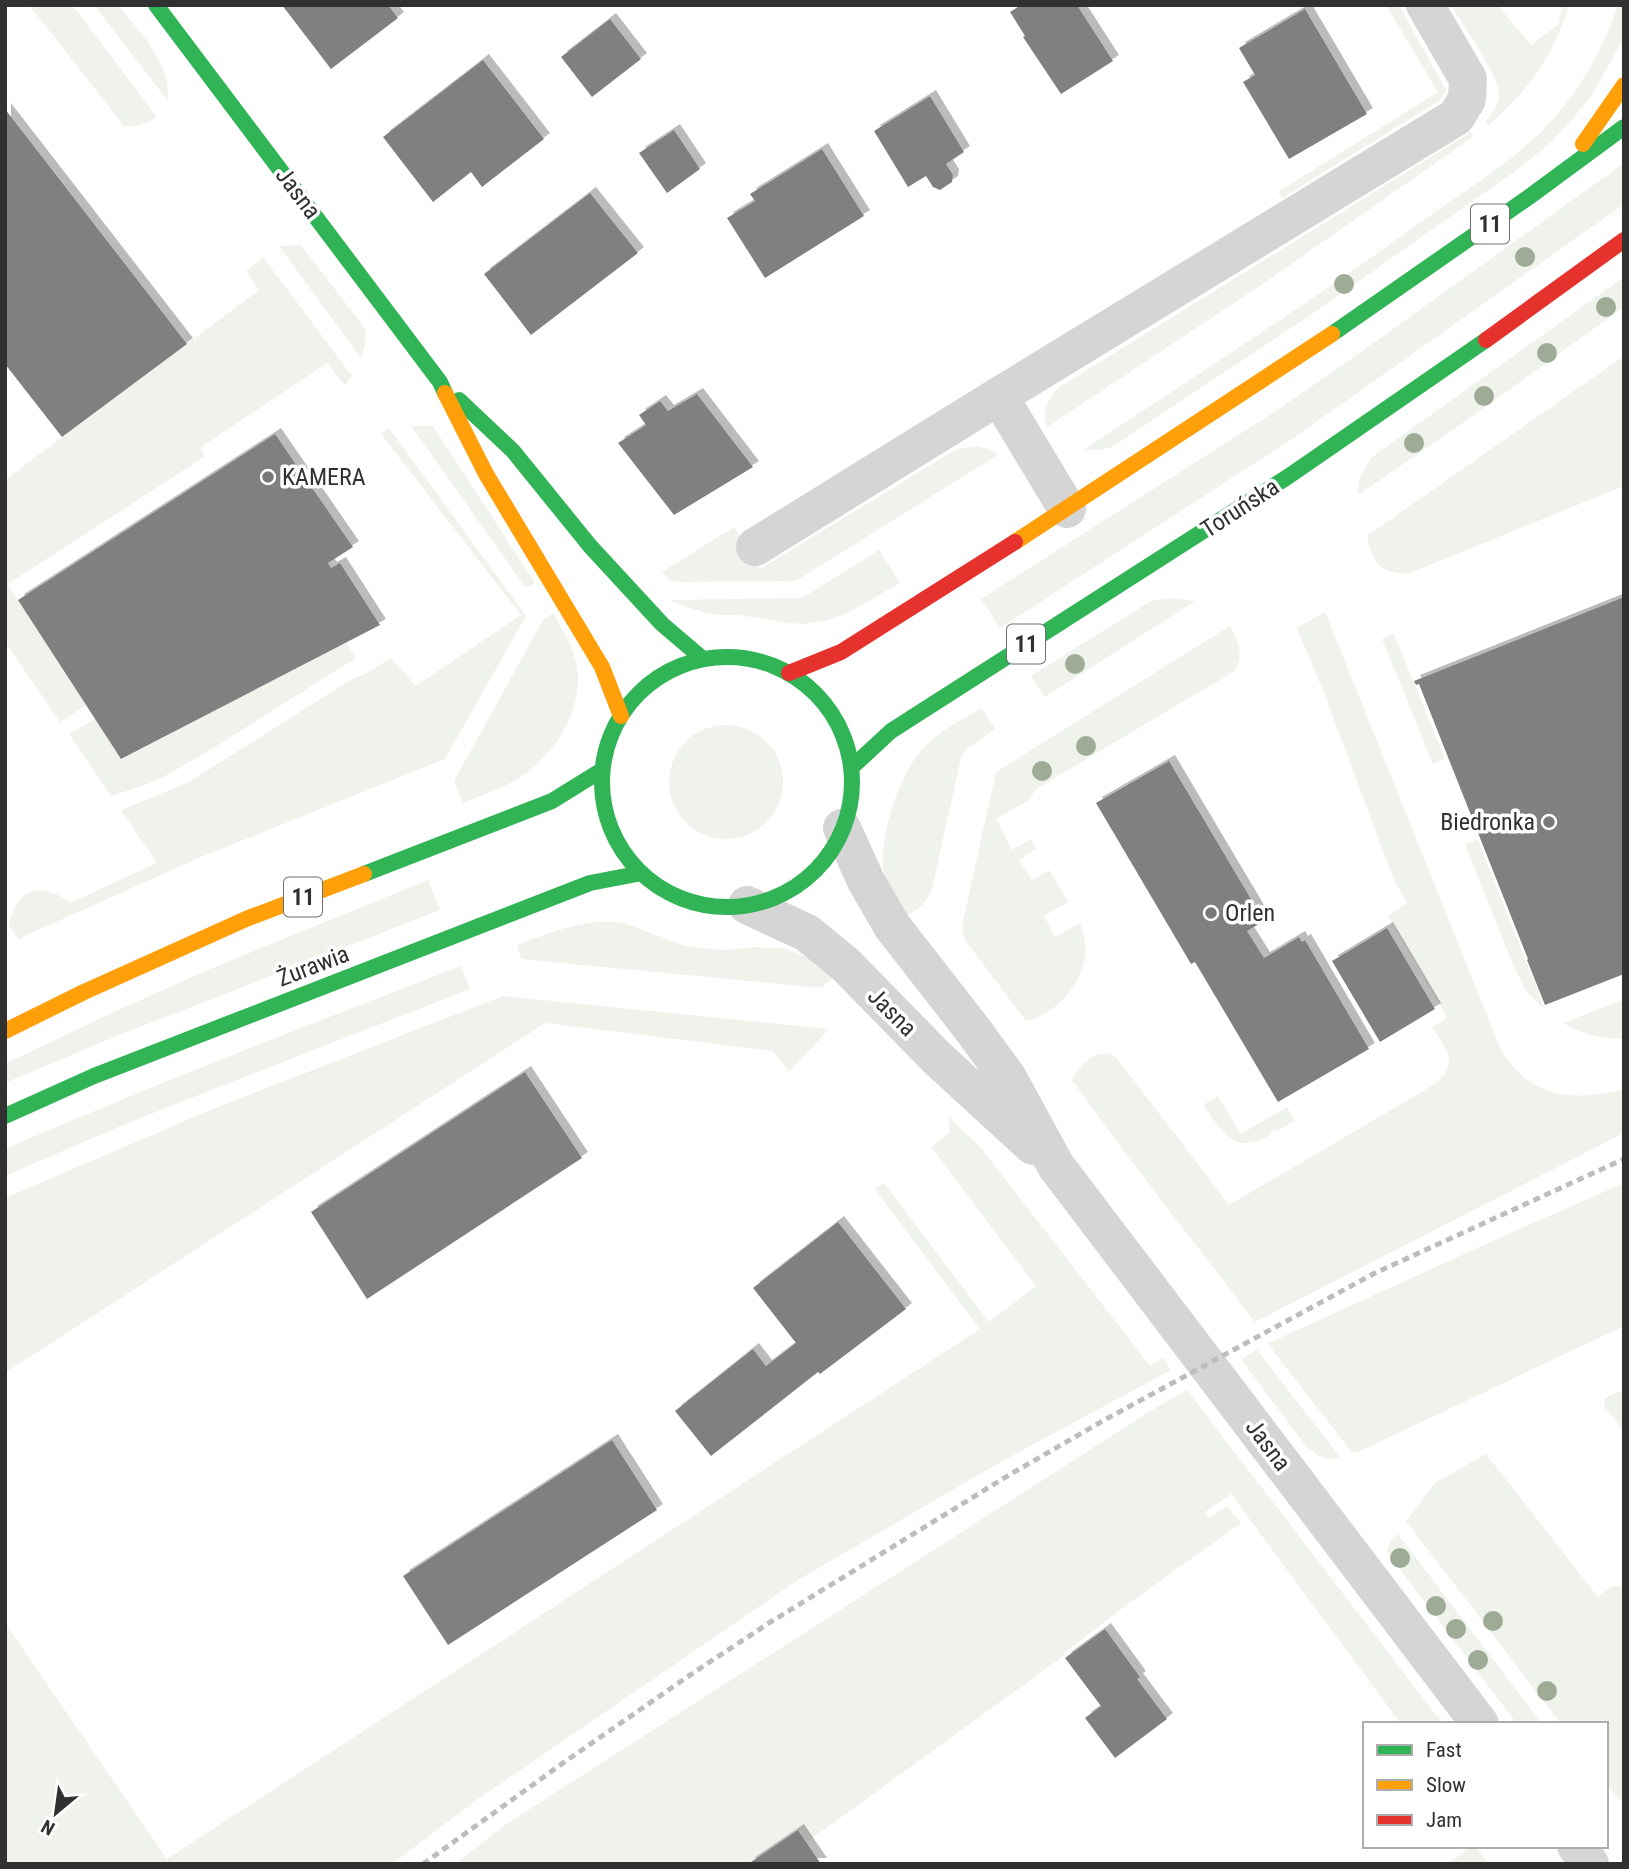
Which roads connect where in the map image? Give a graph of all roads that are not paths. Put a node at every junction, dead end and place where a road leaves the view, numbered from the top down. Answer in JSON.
{"nodes":[{"id":1,"x":156,"y":5,"type":"edge"},
{"id":2,"x":1424,"y":5,"type":"edge"},
{"id":3,"x":1624,"y":85,"type":"edge"},
{"id":4,"x":1624,"y":128,"type":"edge"},
{"id":5,"x":1552,"y":181,"type":"junction"},
{"id":6,"x":1624,"y":240,"type":"edge"},
{"id":7,"x":440,"y":382,"type":"junction"},
{"id":8,"x":999,"y":396,"type":"junction"},
{"id":9,"x":1067,"y":509,"type":"junction"},
{"id":10,"x":755,"y":547,"type":"dead end"},
{"id":11,"x":703,"y":659,"type":"junction"},
{"id":12,"x":789,"y":673,"type":"junction"},
{"id":13,"x":621,"y":716,"type":"junction"},
{"id":14,"x":851,"y":768,"type":"junction"},
{"id":15,"x":602,"y":769,"type":"junction"},
{"id":16,"x":842,"y":828,"type":"junction"},
{"id":17,"x":642,"y":873,"type":"junction"},
{"id":18,"x":747,"y":905,"type":"junction"},
{"id":19,"x":5,"y":1031,"type":"edge"},
{"id":20,"x":5,"y":1116,"type":"edge"},
{"id":21,"x":1056,"y":1166,"type":"junction"},
{"id":22,"x":1478,"y":1722,"type":"edge"},
{"id":23,"x":1578,"y":1848,"type":"edge"},
{"id":24,"x":1590,"y":1864,"type":"edge"}],
"edges":[{"from":1,"to":7,"type":"main road","name":"Jasna"},
{"from":2,"to":8,"type":"street"},
{"from":3,"to":5,"type":"main road"},
{"from":4,"to":5,"type":"main road","number":"11"},
{"from":5,"to":9,"type":"main road","number":"11"},
{"from":6,"to":14,"type":"main road","name":"Toruńska","number":"11"},
{"from":7,"to":11,"type":"main road","name":"Jasna"},
{"from":7,"to":13,"type":"main road","name":"Jasna"},
{"from":8,"to":9,"type":"street"},
{"from":8,"to":10,"type":"street"},
{"from":9,"to":12,"type":"main road","number":"11"},
{"from":11,"to":12,"type":"main road"},
{"from":11,"to":13,"type":"main road"},
{"from":12,"to":14,"type":"main road"},
{"from":13,"to":15,"type":"main road"},
{"from":14,"to":16,"type":"main road"},
{"from":15,"to":17,"type":"main road"},
{"from":15,"to":19,"type":"main road","number":"11"},
{"from":16,"to":18,"type":"main road"},
{"from":16,"to":21,"type":"street","name":"Jasna"},
{"from":17,"to":18,"type":"main road"},
{"from":17,"to":20,"type":"main road","name":"Żurawia"},
{"from":18,"to":21,"type":"street","name":"Jasna"},
{"from":21,"to":22,"type":"street","name":"Jasna"},
{"from":23,"to":24,"type":"street"}]}
